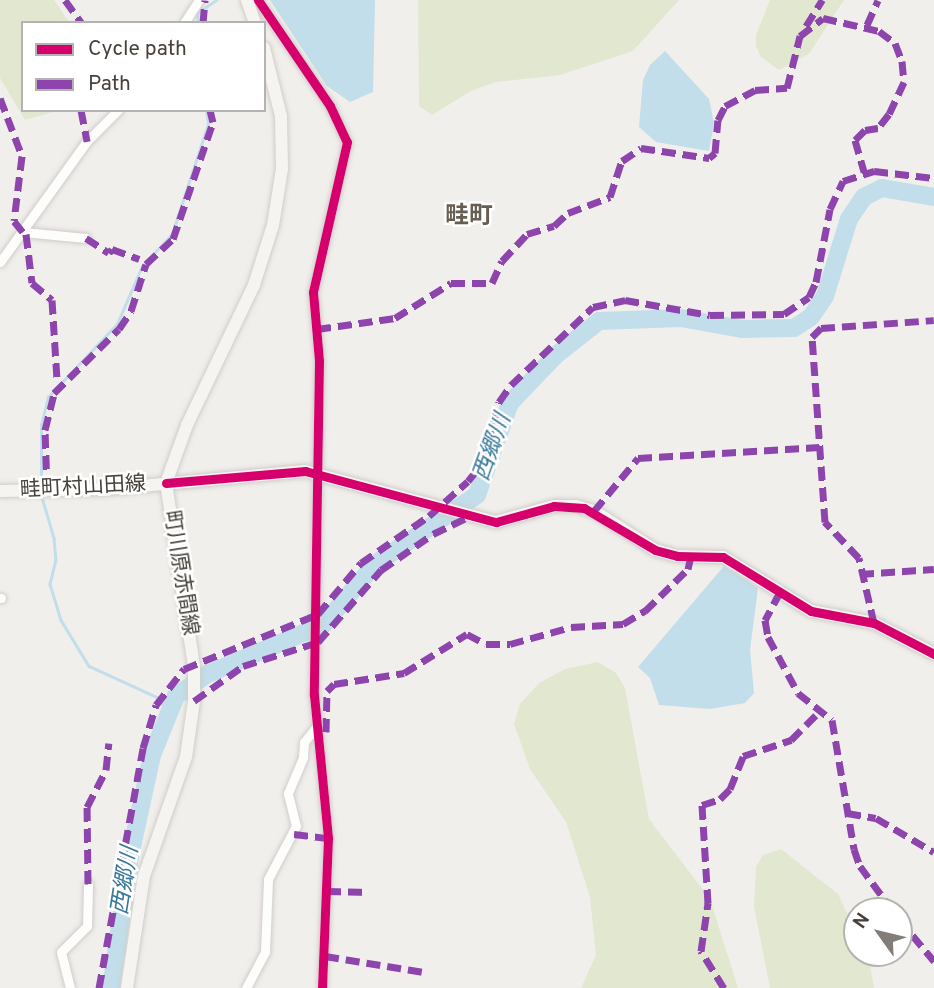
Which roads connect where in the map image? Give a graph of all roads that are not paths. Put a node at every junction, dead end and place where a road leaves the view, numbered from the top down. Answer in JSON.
{"nodes":[{"id":1,"x":199,"y":0,"type":"edge"},
{"id":2,"x":247,"y":0,"type":"edge"},
{"id":3,"x":258,"y":0,"type":"edge"},
{"id":4,"x":185,"y":21,"type":"edge"},
{"id":5,"x":255,"y":21,"type":"edge"},
{"id":6,"x":266,"y":54,"type":"edge"},
{"id":7,"x":116,"y":112,"type":"edge"},
{"id":8,"x":23,"y":232,"type":"junction"},
{"id":9,"x":86,"y":238,"type":"dead end"},
{"id":10,"x":0,"y":262,"type":"edge"},
{"id":11,"x":318,"y":472,"type":"junction"},
{"id":12,"x":166,"y":484,"type":"junction"},
{"id":13,"x":0,"y":491,"type":"edge"},
{"id":14,"x":934,"y":654,"type":"edge"},
{"id":15,"x":318,"y":724,"type":"junction"},
{"id":16,"x":88,"y":884,"type":"dead end"},
{"id":17,"x":70,"y":988,"type":"edge"},
{"id":18,"x":127,"y":988,"type":"edge"},
{"id":19,"x":246,"y":988,"type":"edge"},
{"id":20,"x":322,"y":988,"type":"edge"}],
"edges":[{"from":1,"to":4,"type":"street"},
{"from":2,"to":5,"type":"main road"},
{"from":3,"to":11,"type":"street"},
{"from":6,"to":12,"type":"main road","name":"町川原赤間線"},
{"from":7,"to":8,"type":"street"},
{"from":8,"to":9,"type":"street"},
{"from":8,"to":10,"type":"street"},
{"from":11,"to":12,"type":"main road","name":"畦町村山田線"},
{"from":11,"to":14,"type":"main road"},
{"from":11,"to":15,"type":"street"},
{"from":12,"to":13,"type":"main road","name":"畦町村山田線"},
{"from":12,"to":18,"type":"main road","name":"町川原赤間線"},
{"from":15,"to":19,"type":"street"},
{"from":15,"to":20,"type":"street"},
{"from":16,"to":17,"type":"street"}]}
